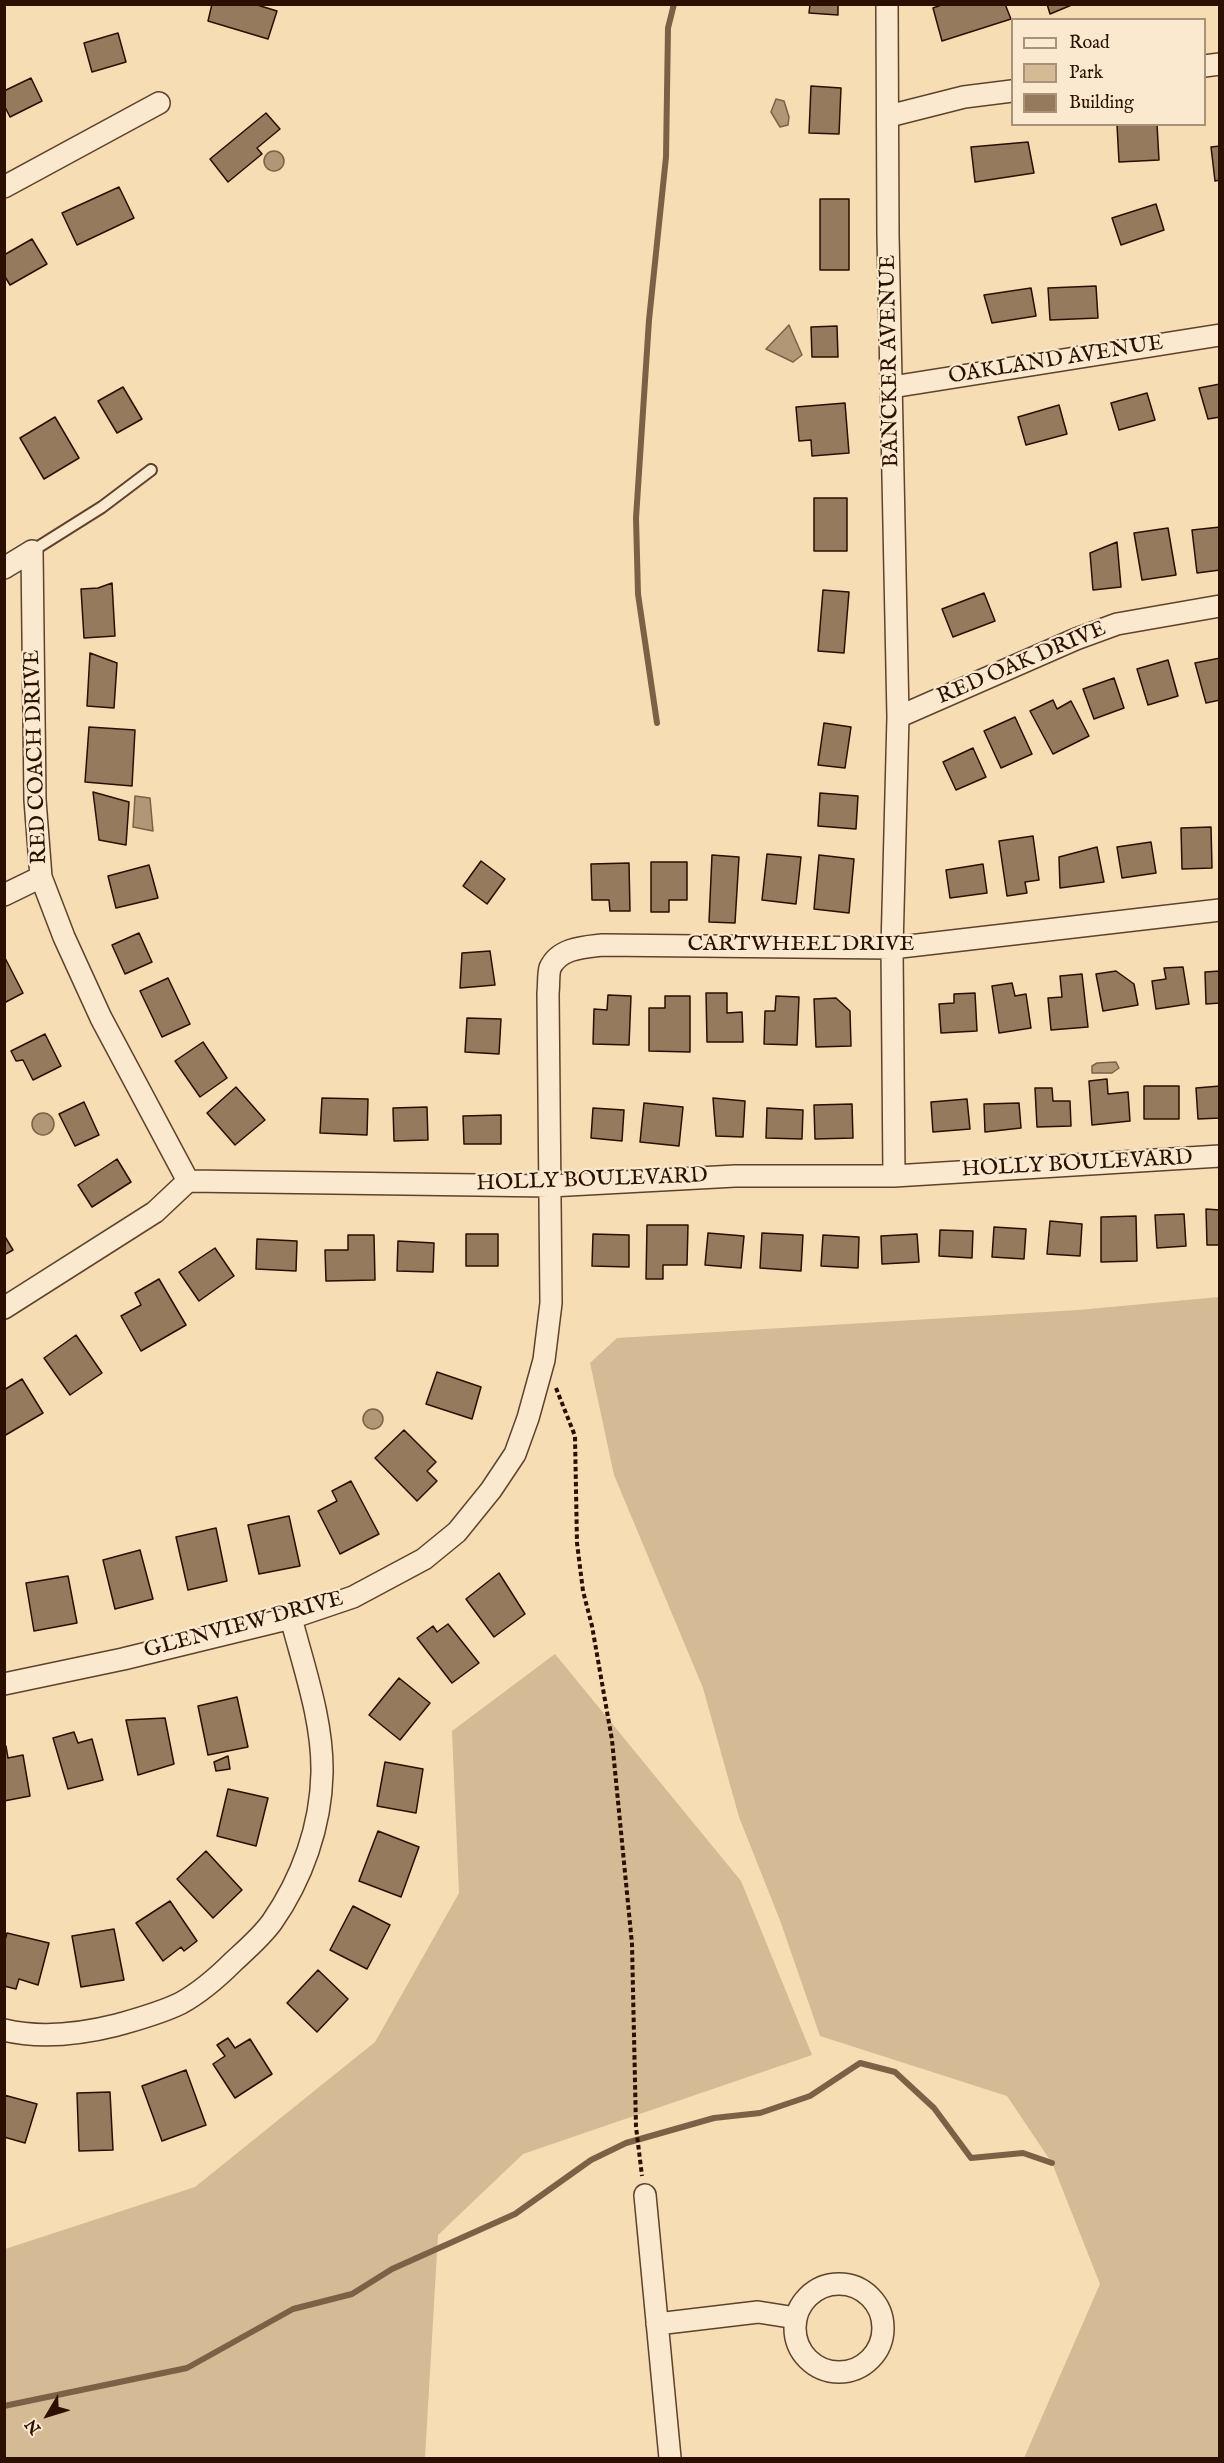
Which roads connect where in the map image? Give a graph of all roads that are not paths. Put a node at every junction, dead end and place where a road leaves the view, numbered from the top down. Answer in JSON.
{"nodes":[{"id":1,"x":887,"y":4,"type":"edge"},
{"id":2,"x":1011,"y":91,"type":"edge"},
{"id":3,"x":159,"y":103,"type":"dead end"},
{"id":4,"x":889,"y":116,"type":"junction"},
{"id":5,"x":4,"y":187,"type":"edge"},
{"id":6,"x":1220,"y":335,"type":"edge"},
{"id":7,"x":892,"y":387,"type":"junction"},
{"id":8,"x":151,"y":470,"type":"dead end"},
{"id":9,"x":32,"y":551,"type":"junction"},
{"id":10,"x":4,"y":568,"type":"edge"},
{"id":11,"x":1220,"y":606,"type":"edge"},
{"id":12,"x":898,"y":717,"type":"junction"},
{"id":13,"x":41,"y":878,"type":"junction"},
{"id":14,"x":4,"y":895,"type":"edge"},
{"id":15,"x":1220,"y":910,"type":"edge"},
{"id":16,"x":892,"y":948,"type":"junction"},
{"id":17,"x":562,"y":954,"type":"joint"},
{"id":18,"x":1220,"y":1156,"type":"edge"},
{"id":19,"x":894,"y":1176,"type":"junction"},
{"id":20,"x":188,"y":1180,"type":"junction"},
{"id":21,"x":550,"y":1186,"type":"junction"},
{"id":22,"x":4,"y":1308,"type":"edge"},
{"id":23,"x":291,"y":1618,"type":"junction"},
{"id":24,"x":4,"y":1684,"type":"edge"},
{"id":25,"x":4,"y":2030,"type":"edge"},
{"id":26,"x":645,"y":2196,"type":"dead end"},
{"id":27,"x":796,"y":2318,"type":"junction"},
{"id":28,"x":657,"y":2324,"type":"junction"},
{"id":29,"x":670,"y":2458,"type":"edge"}],
"edges":[{"from":1,"to":4,"type":"street","name":"BANCKER AVENUE"},
{"from":2,"to":4,"type":"street"},
{"from":3,"to":5,"type":"street"},
{"from":4,"to":7,"type":"street","name":"BANCKER AVENUE"},
{"from":6,"to":7,"type":"street","name":"OAKLAND AVENUE"},
{"from":7,"to":12,"type":"street","name":"BANCKER AVENUE"},
{"from":8,"to":9,"type":"lane"},
{"from":9,"to":10,"type":"street"},
{"from":9,"to":13,"type":"street","name":"RED COACH DRIVE"},
{"from":11,"to":12,"type":"street","name":"RED OAK DRIVE"},
{"from":12,"to":16,"type":"street","name":"BANCKER AVENUE"},
{"from":13,"to":14,"type":"street"},
{"from":13,"to":20,"type":"street","name":"RED COACH DRIVE"},
{"from":15,"to":16,"type":"street","name":"CARTWHEEL DRIVE"},
{"from":16,"to":17,"type":"street","name":"CARTWHEEL DRIVE"},
{"from":16,"to":19,"type":"street","name":"BANCKER AVENUE"},
{"from":17,"to":21,"type":"street","name":"GLENVIEW DRIVE"},
{"from":18,"to":19,"type":"street","name":"HOLLY BOULEVARD"},
{"from":19,"to":21,"type":"street","name":"HOLLY BOULEVARD"},
{"from":20,"to":21,"type":"street","name":"HOLLY BOULEVARD"},
{"from":20,"to":22,"type":"street"},
{"from":21,"to":23,"type":"street","name":"GLENVIEW DRIVE"},
{"from":23,"to":24,"type":"street","name":"GLENVIEW DRIVE"},
{"from":23,"to":25,"type":"street"},
{"from":26,"to":28,"type":"street"},
{"from":27,"to":27,"type":"street"},
{"from":27,"to":28,"type":"street"},
{"from":28,"to":29,"type":"street"}]}
